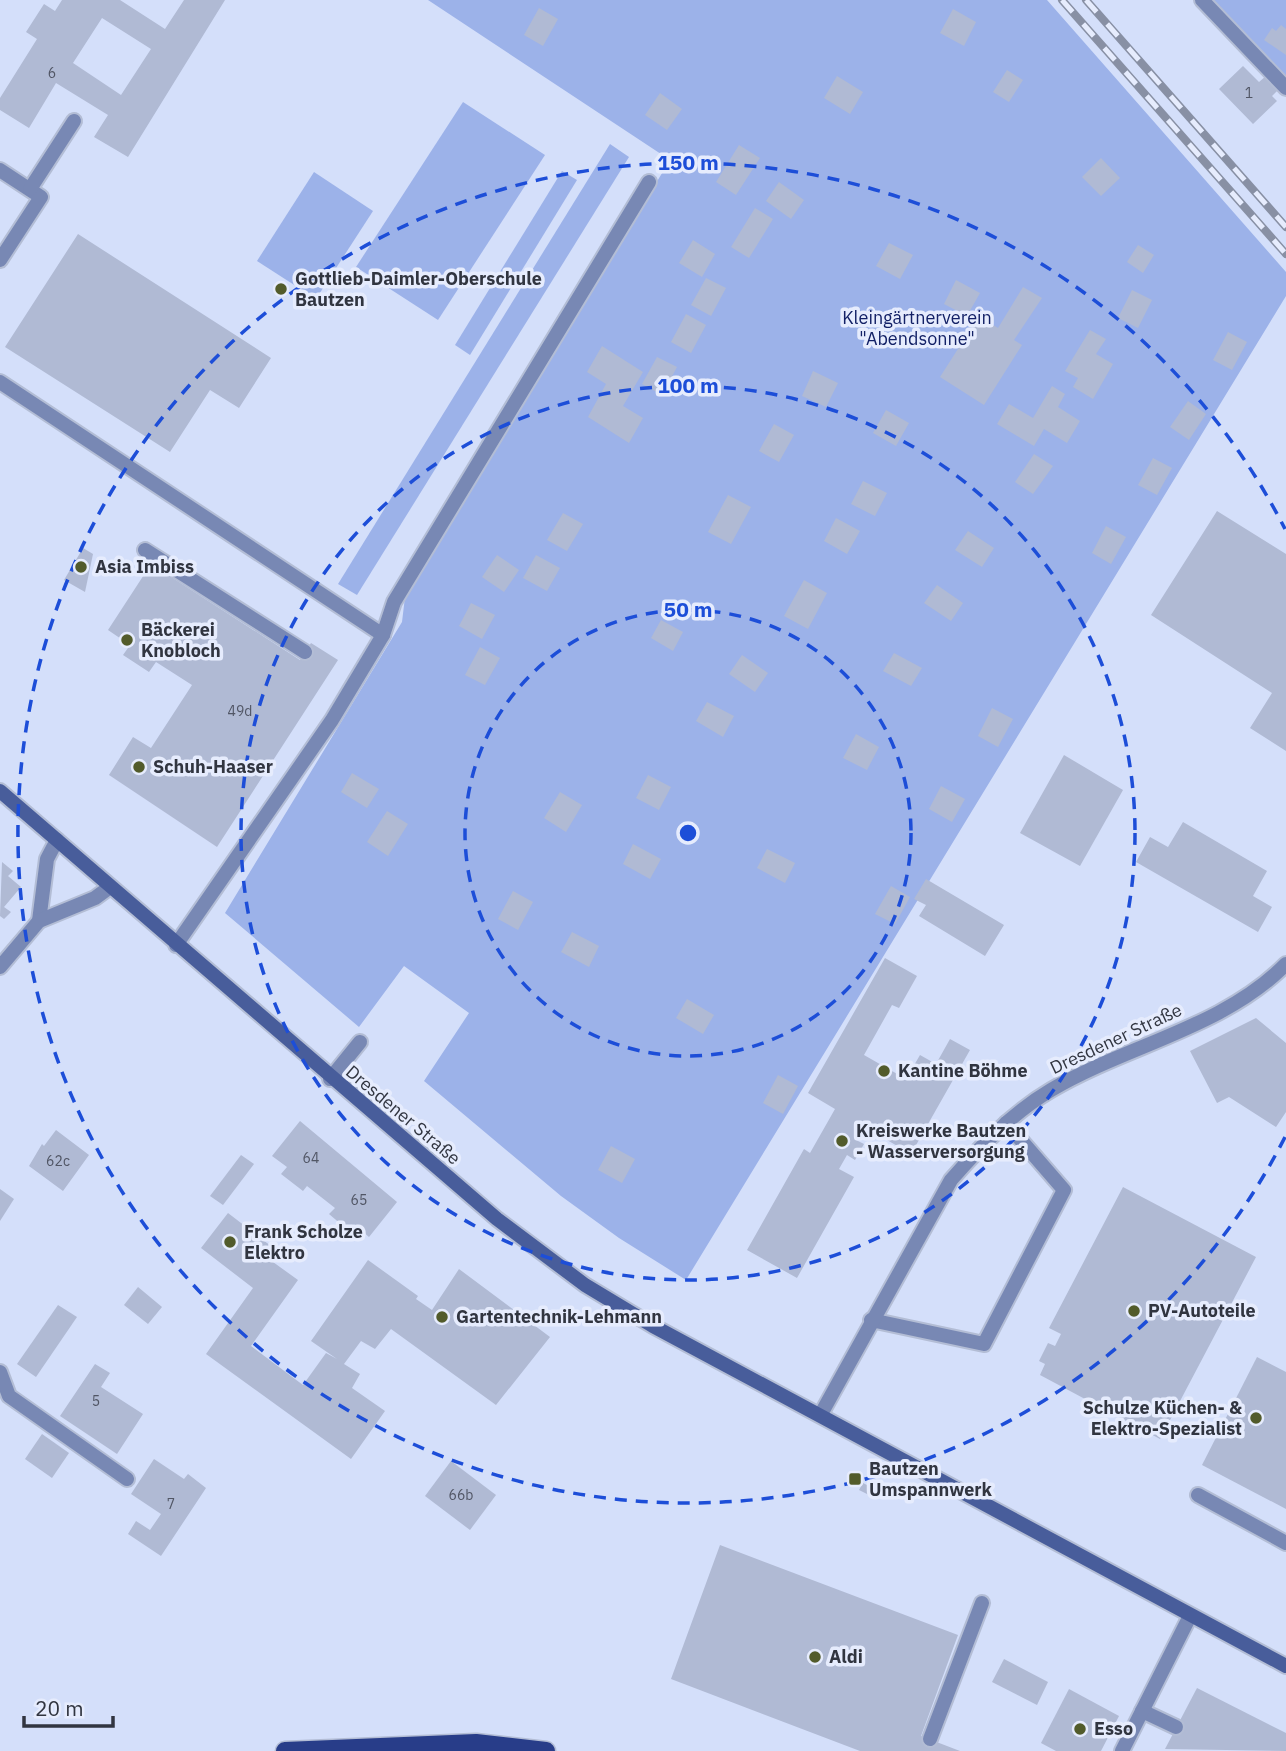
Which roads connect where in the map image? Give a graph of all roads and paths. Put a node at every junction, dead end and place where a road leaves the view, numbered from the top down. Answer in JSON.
{"nodes":[{"id":1,"x":1202,"y":0,"type":"edge"},
{"id":2,"x":1286,"y":88,"type":"edge"},
{"id":3,"x":74,"y":121,"type":"dead end"},
{"id":4,"x":0,"y":170,"type":"edge"},
{"id":5,"x":649,"y":181,"type":"dead end"},
{"id":6,"x":30,"y":189,"type":"junction"},
{"id":7,"x":0,"y":260,"type":"edge"},
{"id":8,"x":0,"y":382,"type":"edge"},
{"id":9,"x":145,"y":550,"type":"dead end"},
{"id":10,"x":383,"y":635,"type":"junction"},
{"id":11,"x":305,"y":652,"type":"dead end"},
{"id":12,"x":0,"y":791,"type":"edge"},
{"id":13,"x":57,"y":840,"type":"junction"},
{"id":14,"x":110,"y":887,"type":"junction"},
{"id":15,"x":39,"y":921,"type":"junction"},
{"id":16,"x":176,"y":945,"type":"junction"},
{"id":17,"x":1286,"y":964,"type":"edge"},
{"id":18,"x":0,"y":967,"type":"edge"},
{"id":19,"x":360,"y":1042,"type":"dead end"},
{"id":20,"x":330,"y":1079,"type":"junction"},
{"id":21,"x":1006,"y":1124,"type":"junction"},
{"id":22,"x":871,"y":1321,"type":"junction"},
{"id":23,"x":0,"y":1371,"type":"edge"},
{"id":24,"x":821,"y":1414,"type":"junction"},
{"id":25,"x":127,"y":1479,"type":"dead end"},
{"id":26,"x":1198,"y":1495,"type":"dead end"},
{"id":27,"x":1286,"y":1543,"type":"edge"},
{"id":28,"x":982,"y":1603,"type":"dead end"},
{"id":29,"x":1190,"y":1616,"type":"junction"},
{"id":30,"x":1286,"y":1666,"type":"edge"},
{"id":31,"x":1142,"y":1711,"type":"junction"},
{"id":32,"x":1176,"y":1727,"type":"dead end"},
{"id":33,"x":930,"y":1739,"type":"dead end"},
{"id":34,"x":285,"y":1751,"type":"edge"},
{"id":35,"x":546,"y":1751,"type":"edge"},
{"id":36,"x":1122,"y":1751,"type":"edge"}],
"edges":[{"from":1,"to":2,"type":"street"},
{"from":3,"to":6,"type":"street"},
{"from":4,"to":6,"type":"street"},
{"from":5,"to":10,"type":"street"},
{"from":6,"to":7,"type":"street"},
{"from":8,"to":10,"type":"street"},
{"from":9,"to":11,"type":"street"},
{"from":10,"to":16,"type":"street"},
{"from":12,"to":13,"type":"main road","name":"Dresdener Straße"},
{"from":13,"to":14,"type":"main road","name":"Dresdener Straße"},
{"from":13,"to":15,"type":"street"},
{"from":14,"to":15,"type":"street"},
{"from":14,"to":16,"type":"main road","name":"Dresdener Straße"},
{"from":15,"to":18,"type":"street"},
{"from":16,"to":20,"type":"main road","name":"Dresdener Straße"},
{"from":17,"to":21,"type":"street","name":"Dresdener Straße"},
{"from":19,"to":20,"type":"street"},
{"from":20,"to":24,"type":"main road","name":"Dresdener Straße"},
{"from":21,"to":22,"type":"street","name":"Dresdener Straße"},
{"from":21,"to":22,"type":"street"},
{"from":22,"to":24,"type":"street","name":"Dresdener Straße"},
{"from":23,"to":25,"type":"street"},
{"from":24,"to":29,"type":"main road","name":"Dresdener Straße"},
{"from":26,"to":27,"type":"street"},
{"from":28,"to":33,"type":"street"},
{"from":29,"to":30,"type":"main road","name":"Dresdener Straße"},
{"from":29,"to":31,"type":"street"},
{"from":31,"to":32,"type":"street"},
{"from":31,"to":36,"type":"street"},
{"from":34,"to":35,"type":"main road"}]}
